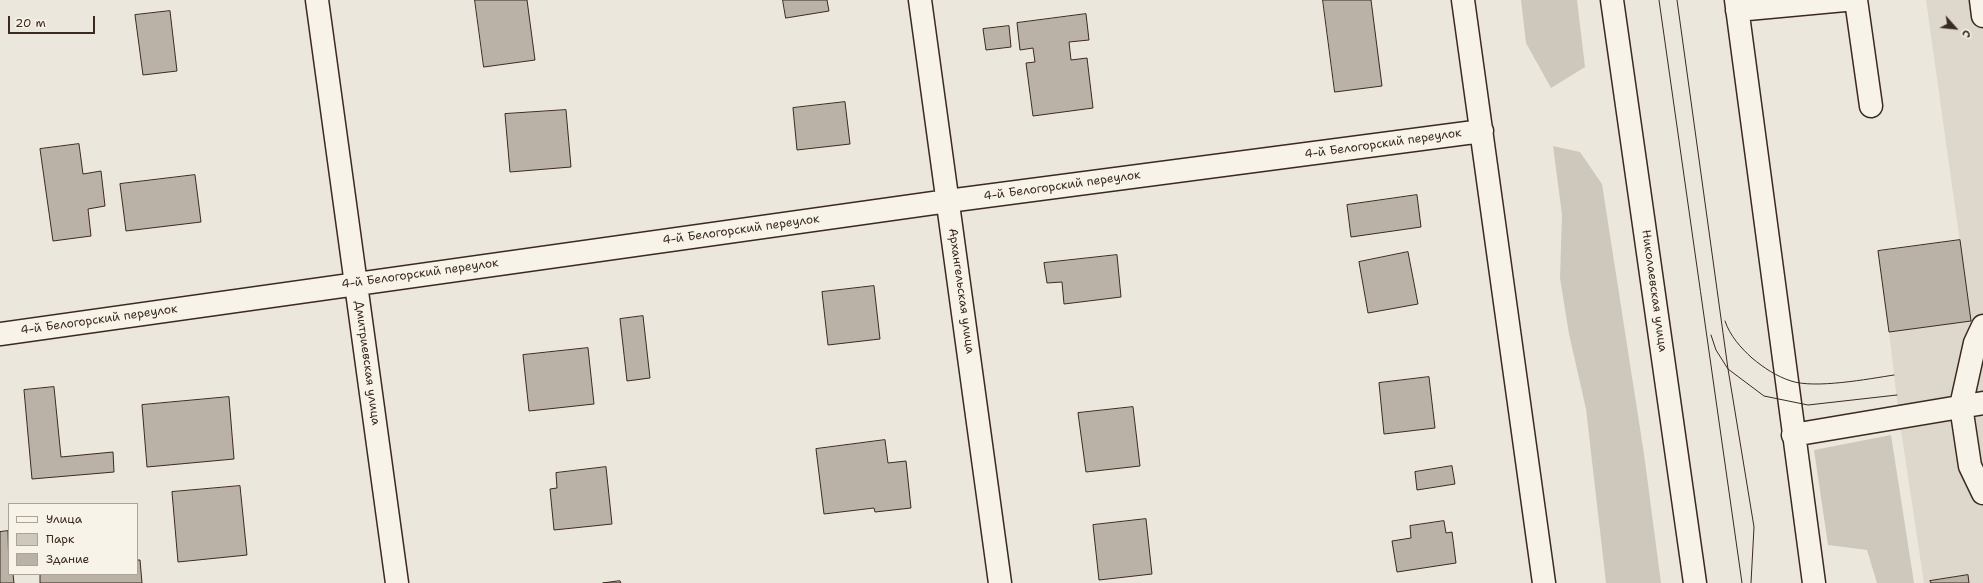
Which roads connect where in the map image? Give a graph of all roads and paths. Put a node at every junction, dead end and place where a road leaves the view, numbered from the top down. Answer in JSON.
{"nodes":[{"id":1,"x":317,"y":0,"type":"edge"},
{"id":2,"x":920,"y":0,"type":"edge"},
{"id":3,"x":1463,"y":0,"type":"edge"},
{"id":4,"x":1612,"y":0,"type":"edge"},
{"id":5,"x":1845,"y":0,"type":"edge"},
{"id":6,"x":1856,"y":0,"type":"edge"},
{"id":7,"x":1981,"y":0,"type":"edge"},
{"id":8,"x":1737,"y":5,"type":"edge"},
{"id":9,"x":1983,"y":16,"type":"edge"},
{"id":10,"x":1871,"y":106,"type":"dead end"},
{"id":11,"x":1482,"y":131,"type":"junction"},
{"id":12,"x":948,"y":201,"type":"junction"},
{"id":13,"x":357,"y":283,"type":"junction"},
{"id":14,"x":1983,"y":326,"type":"edge"},
{"id":15,"x":0,"y":334,"type":"edge"},
{"id":16,"x":1983,"y":403,"type":"edge"},
{"id":17,"x":1961,"y":406,"type":"junction"},
{"id":18,"x":1793,"y":435,"type":"junction"},
{"id":19,"x":1983,"y":493,"type":"edge"},
{"id":20,"x":397,"y":583,"type":"edge"},
{"id":21,"x":1000,"y":583,"type":"edge"},
{"id":22,"x":1544,"y":583,"type":"edge"},
{"id":23,"x":1695,"y":583,"type":"edge"},
{"id":24,"x":1814,"y":583,"type":"edge"}],
"edges":[{"from":1,"to":13,"type":"street","name":"Дмитриевская улица"},
{"from":2,"to":12,"type":"street","name":"Архангельская улица"},
{"from":3,"to":11,"type":"street"},
{"from":4,"to":23,"type":"street","name":"Николаевская улица"},
{"from":5,"to":8,"type":"street"},
{"from":6,"to":10,"type":"street"},
{"from":7,"to":9,"type":"street"},
{"from":8,"to":18,"type":"street"},
{"from":11,"to":12,"type":"street","name":"4-й Белогорский переулок"},
{"from":11,"to":22,"type":"street"},
{"from":12,"to":13,"type":"street","name":"4-й Белогорский переулок"},
{"from":12,"to":21,"type":"street","name":"Архангельская улица"},
{"from":13,"to":15,"type":"street","name":"4-й Белогорский переулок"},
{"from":13,"to":20,"type":"street","name":"Дмитриевская улица"},
{"from":14,"to":17,"type":"street"},
{"from":16,"to":17,"type":"street"},
{"from":17,"to":18,"type":"street"},
{"from":17,"to":19,"type":"street"},
{"from":18,"to":24,"type":"street"}]}
